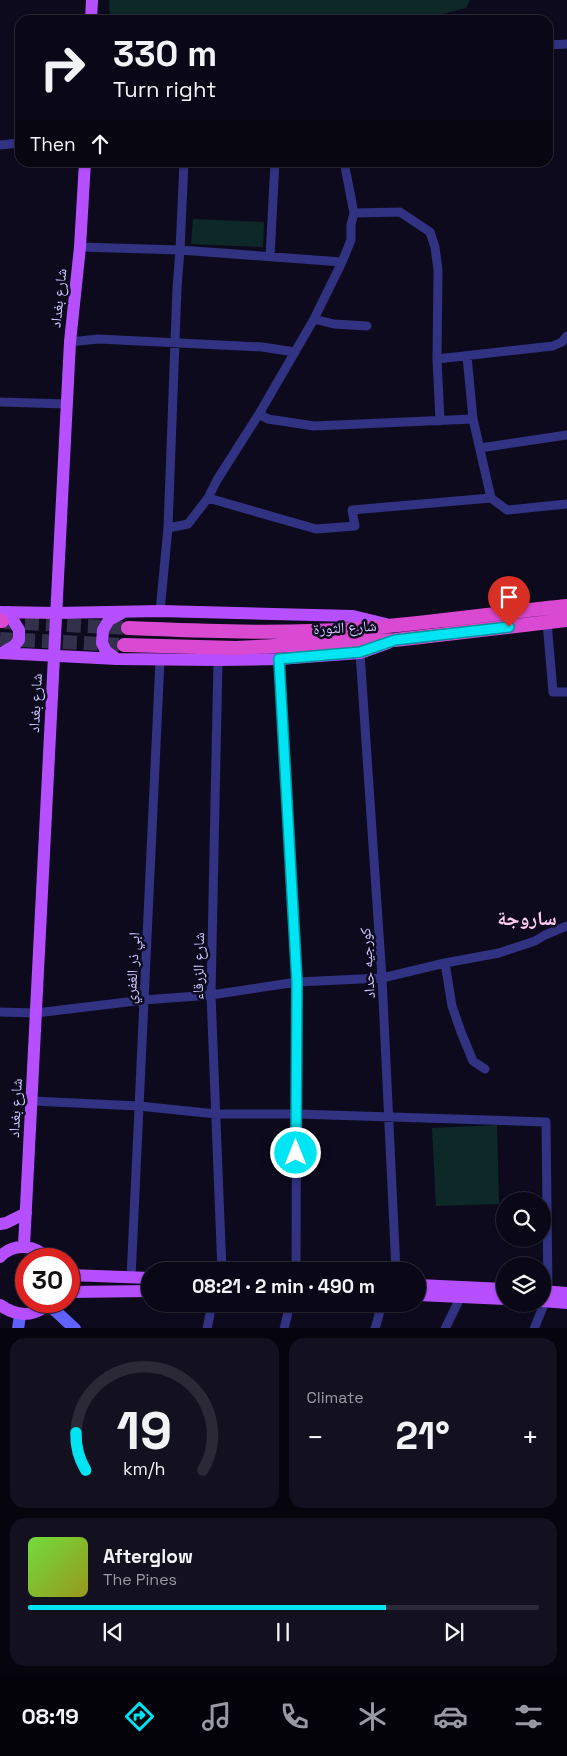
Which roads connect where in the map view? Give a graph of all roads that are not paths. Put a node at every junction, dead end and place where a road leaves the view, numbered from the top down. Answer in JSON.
{"nodes":[{"id":1,"x":92,"y":0,"type":"edge"},
{"id":2,"x":91,"y":15,"type":"edge"},
{"id":3,"x":567,"y":44,"type":"edge"},
{"id":4,"x":553,"y":45,"type":"edge"},
{"id":5,"x":15,"y":144,"type":"edge"},
{"id":6,"x":0,"y":145,"type":"edge"},
{"id":7,"x":85,"y":167,"type":"edge"},
{"id":8,"x":184,"y":167,"type":"edge"},
{"id":9,"x":275,"y":167,"type":"edge"},
{"id":10,"x":345,"y":167,"type":"edge"},
{"id":11,"x":354,"y":213,"type":"junction"},
{"id":12,"x":80,"y":247,"type":"junction"},
{"id":13,"x":180,"y":250,"type":"junction"},
{"id":14,"x":270,"y":257,"type":"junction"},
{"id":15,"x":342,"y":262,"type":"junction"},
{"id":16,"x":314,"y":319,"type":"junction"},
{"id":17,"x":367,"y":326,"type":"dead end"},
{"id":18,"x":567,"y":336,"type":"edge"},
{"id":19,"x":70,"y":342,"type":"junction"},
{"id":20,"x":175,"y":344,"type":"junction"},
{"id":21,"x":295,"y":352,"type":"junction"},
{"id":22,"x":467,"y":356,"type":"junction"},
{"id":23,"x":437,"y":359,"type":"junction"},
{"id":24,"x":0,"y":402,"type":"edge"},
{"id":25,"x":67,"y":404,"type":"junction"},
{"id":26,"x":259,"y":414,"type":"junction"},
{"id":27,"x":473,"y":420,"type":"junction"},
{"id":28,"x":440,"y":421,"type":"junction"},
{"id":29,"x":567,"y":435,"type":"edge"},
{"id":30,"x":480,"y":448,"type":"junction"},
{"id":31,"x":208,"y":498,"type":"junction"},
{"id":32,"x":491,"y":498,"type":"junction"},
{"id":33,"x":567,"y":504,"type":"edge"},
{"id":34,"x":168,"y":528,"type":"junction"},
{"id":35,"x":567,"y":606,"type":"edge"},
{"id":36,"x":160,"y":610,"type":"junction"},
{"id":37,"x":124,"y":612,"type":"junction"},
{"id":38,"x":56,"y":613,"type":"junction"},
{"id":39,"x":2,"y":617,"type":"edge"},
{"id":40,"x":567,"y":620,"type":"edge"},
{"id":41,"x":547,"y":622,"type":"junction"},
{"id":42,"x":393,"y":626,"type":"junction"},
{"id":43,"x":128,"y":628,"type":"tunnel mouth"},
{"id":44,"x":395,"y":640,"type":"junction"},
{"id":45,"x":124,"y":645,"type":"tunnel mouth"},
{"id":46,"x":360,"y":652,"type":"junction"},
{"id":47,"x":1,"y":653,"type":"edge"},
{"id":48,"x":54,"y":655,"type":"junction"},
{"id":49,"x":117,"y":659,"type":"junction"},
{"id":50,"x":279,"y":659,"type":"junction"},
{"id":51,"x":160,"y":660,"type":"junction"},
{"id":52,"x":218,"y":660,"type":"junction"},
{"id":53,"x":567,"y":692,"type":"edge"},
{"id":54,"x":567,"y":926,"type":"edge"},
{"id":55,"x":445,"y":963,"type":"junction"},
{"id":56,"x":382,"y":978,"type":"junction"},
{"id":57,"x":297,"y":982,"type":"junction"},
{"id":58,"x":211,"y":995,"type":"junction"},
{"id":59,"x":144,"y":1000,"type":"junction"},
{"id":60,"x":0,"y":1012,"type":"edge"},
{"id":61,"x":36,"y":1013,"type":"junction"},
{"id":62,"x":486,"y":1069,"type":"dead end"},
{"id":63,"x":32,"y":1102,"type":"junction"},
{"id":64,"x":139,"y":1106,"type":"junction"},
{"id":65,"x":216,"y":1114,"type":"junction"},
{"id":66,"x":296,"y":1114,"type":"junction"},
{"id":67,"x":389,"y":1117,"type":"junction"},
{"id":68,"x":26,"y":1213,"type":"junction"},
{"id":69,"x":0,"y":1224,"type":"edge"},
{"id":70,"x":24,"y":1246,"type":"junction"},
{"id":71,"x":35,"y":1248,"type":"edge"},
{"id":72,"x":0,"y":1256,"type":"edge"},
{"id":73,"x":544,"y":1257,"type":"edge"},
{"id":74,"x":222,"y":1262,"type":"edge"},
{"id":75,"x":296,"y":1262,"type":"edge"},
{"id":76,"x":396,"y":1262,"type":"edge"},
{"id":77,"x":80,"y":1275,"type":"edge"},
{"id":78,"x":131,"y":1278,"type":"junction"},
{"id":79,"x":141,"y":1278,"type":"edge"},
{"id":80,"x":426,"y":1285,"type":"edge"},
{"id":81,"x":496,"y":1289,"type":"edge"},
{"id":82,"x":141,"y":1291,"type":"edge"},
{"id":83,"x":80,"y":1292,"type":"edge"},
{"id":84,"x":567,"y":1293,"type":"edge"},
{"id":85,"x":426,"y":1295,"type":"edge"},
{"id":86,"x":551,"y":1295,"type":"edge"},
{"id":87,"x":460,"y":1296,"type":"junction"},
{"id":88,"x":496,"y":1298,"type":"edge"},
{"id":89,"x":551,"y":1298,"type":"edge"},
{"id":90,"x":567,"y":1303,"type":"edge"},
{"id":91,"x":0,"y":1305,"type":"edge"},
{"id":92,"x":210,"y":1312,"type":"edge"},
{"id":93,"x":288,"y":1312,"type":"edge"},
{"id":94,"x":380,"y":1312,"type":"edge"},
{"id":95,"x":539,"y":1312,"type":"edge"},
{"id":96,"x":34,"y":1313,"type":"edge"},
{"id":97,"x":59,"y":1313,"type":"edge"},
{"id":98,"x":20,"y":1315,"type":"junction"},
{"id":99,"x":18,"y":1328,"type":"edge"},
{"id":100,"x":75,"y":1328,"type":"edge"},
{"id":101,"x":207,"y":1328,"type":"edge"},
{"id":102,"x":284,"y":1328,"type":"edge"},
{"id":103,"x":375,"y":1328,"type":"edge"},
{"id":104,"x":445,"y":1328,"type":"edge"},
{"id":105,"x":534,"y":1328,"type":"edge"}],
"edges":[{"from":1,"to":2,"type":"main road"},
{"from":3,"to":4,"type":"street"},
{"from":5,"to":6,"type":"street"},
{"from":7,"to":12,"type":"main road","name":"شارع بغداد"},
{"from":8,"to":13,"type":"street"},
{"from":9,"to":14,"type":"street"},
{"from":10,"to":11,"type":"street"},
{"from":11,"to":15,"type":"street"},
{"from":11,"to":23,"type":"street"},
{"from":12,"to":13,"type":"street"},
{"from":12,"to":19,"type":"main road","name":"شارع بغداد"},
{"from":13,"to":14,"type":"street"},
{"from":13,"to":20,"type":"street"},
{"from":14,"to":15,"type":"street"},
{"from":15,"to":16,"type":"street"},
{"from":16,"to":17,"type":"street"},
{"from":16,"to":21,"type":"street"},
{"from":18,"to":22,"type":"street"},
{"from":19,"to":20,"type":"street"},
{"from":19,"to":25,"type":"main road","name":"شارع بغداد"},
{"from":20,"to":21,"type":"street"},
{"from":20,"to":34,"type":"street"},
{"from":21,"to":26,"type":"street"},
{"from":22,"to":23,"type":"street"},
{"from":22,"to":27,"type":"street"},
{"from":23,"to":28,"type":"street"},
{"from":24,"to":25,"type":"street"},
{"from":25,"to":38,"type":"main road","name":"شارع بغداد"},
{"from":26,"to":28,"type":"street"},
{"from":26,"to":31,"type":"street"},
{"from":27,"to":28,"type":"street"},
{"from":27,"to":30,"type":"street"},
{"from":29,"to":30,"type":"street"},
{"from":30,"to":32,"type":"street"},
{"from":31,"to":32,"type":"street"},
{"from":31,"to":34,"type":"street"},
{"from":32,"to":33,"type":"street"},
{"from":34,"to":36,"type":"street"},
{"from":35,"to":42,"type":"highway","name":"شارع الثورة"},
{"from":36,"to":37,"type":"main road"},
{"from":36,"to":42,"type":"main road"},
{"from":37,"to":38,"type":"main road"},
{"from":37,"to":49,"type":"main road"},
{"from":38,"to":39,"type":"main road"},
{"from":38,"to":48,"type":"main road","name":"شارع بغداد"},
{"from":39,"to":47,"type":"main road"},
{"from":40,"to":41,"type":"highway","name":"شارع الثورة"},
{"from":41,"to":44,"type":"highway","name":"شارع الثورة"},
{"from":41,"to":53,"type":"street"},
{"from":42,"to":43,"type":"highway","name":"شارع الثورة"},
{"from":44,"to":45,"type":"highway","name":"شارع الثورة"},
{"from":44,"to":46,"type":"main road"},
{"from":46,"to":50,"type":"main road"},
{"from":46,"to":56,"type":"street","name":"كورجيه حداد"},
{"from":47,"to":48,"type":"main road"},
{"from":48,"to":49,"type":"main road"},
{"from":48,"to":61,"type":"main road","name":"شارع بغداد"},
{"from":49,"to":51,"type":"main road"},
{"from":50,"to":52,"type":"main road"},
{"from":50,"to":57,"type":"street"},
{"from":51,"to":52,"type":"main road"},
{"from":51,"to":59,"type":"street","name":"ابي ذر الغفري"},
{"from":52,"to":58,"type":"street","name":"شارع الزرقاء"},
{"from":54,"to":55,"type":"street"},
{"from":55,"to":56,"type":"street"},
{"from":55,"to":62,"type":"street"},
{"from":56,"to":57,"type":"street"},
{"from":56,"to":67,"type":"street","name":"كورجيه حداد"},
{"from":57,"to":58,"type":"street"},
{"from":57,"to":66,"type":"street"},
{"from":58,"to":59,"type":"street"},
{"from":58,"to":65,"type":"street","name":"شارع الزرقاء"},
{"from":59,"to":61,"type":"street"},
{"from":59,"to":64,"type":"street","name":"ابي ذر الغفري"},
{"from":60,"to":61,"type":"street"},
{"from":61,"to":63,"type":"main road","name":"شارع بغداد"},
{"from":63,"to":64,"type":"street"},
{"from":63,"to":68,"type":"main road","name":"شارع بغداد"},
{"from":64,"to":65,"type":"street"},
{"from":64,"to":78,"type":"street","name":"ابي ذر الغفري"},
{"from":65,"to":66,"type":"street"},
{"from":65,"to":74,"type":"street","name":"شارع الزرقاء"},
{"from":66,"to":67,"type":"street"},
{"from":66,"to":75,"type":"street"},
{"from":67,"to":73,"type":"street"},
{"from":67,"to":76,"type":"street","name":"كورجيه حداد"},
{"from":68,"to":69,"type":"main road"},
{"from":68,"to":70,"type":"main road","name":"شارع بغداد"},
{"from":70,"to":71,"type":"main road"},
{"from":70,"to":72,"type":"main road"},
{"from":77,"to":78,"type":"main road"},
{"from":78,"to":79,"type":"main road"},
{"from":80,"to":81,"type":"main road"},
{"from":82,"to":83,"type":"main road"},
{"from":84,"to":86,"type":"main road"},
{"from":85,"to":87,"type":"main road"},
{"from":87,"to":88,"type":"main road"},
{"from":87,"to":104,"type":"street"},
{"from":89,"to":90,"type":"main road"},
{"from":91,"to":98,"type":"main road"},
{"from":92,"to":101,"type":"street"},
{"from":93,"to":102,"type":"street"},
{"from":94,"to":103,"type":"street"},
{"from":95,"to":105,"type":"street"},
{"from":96,"to":98,"type":"main road"},
{"from":97,"to":100,"type":"main road"},
{"from":98,"to":99,"type":"main road"}]}
